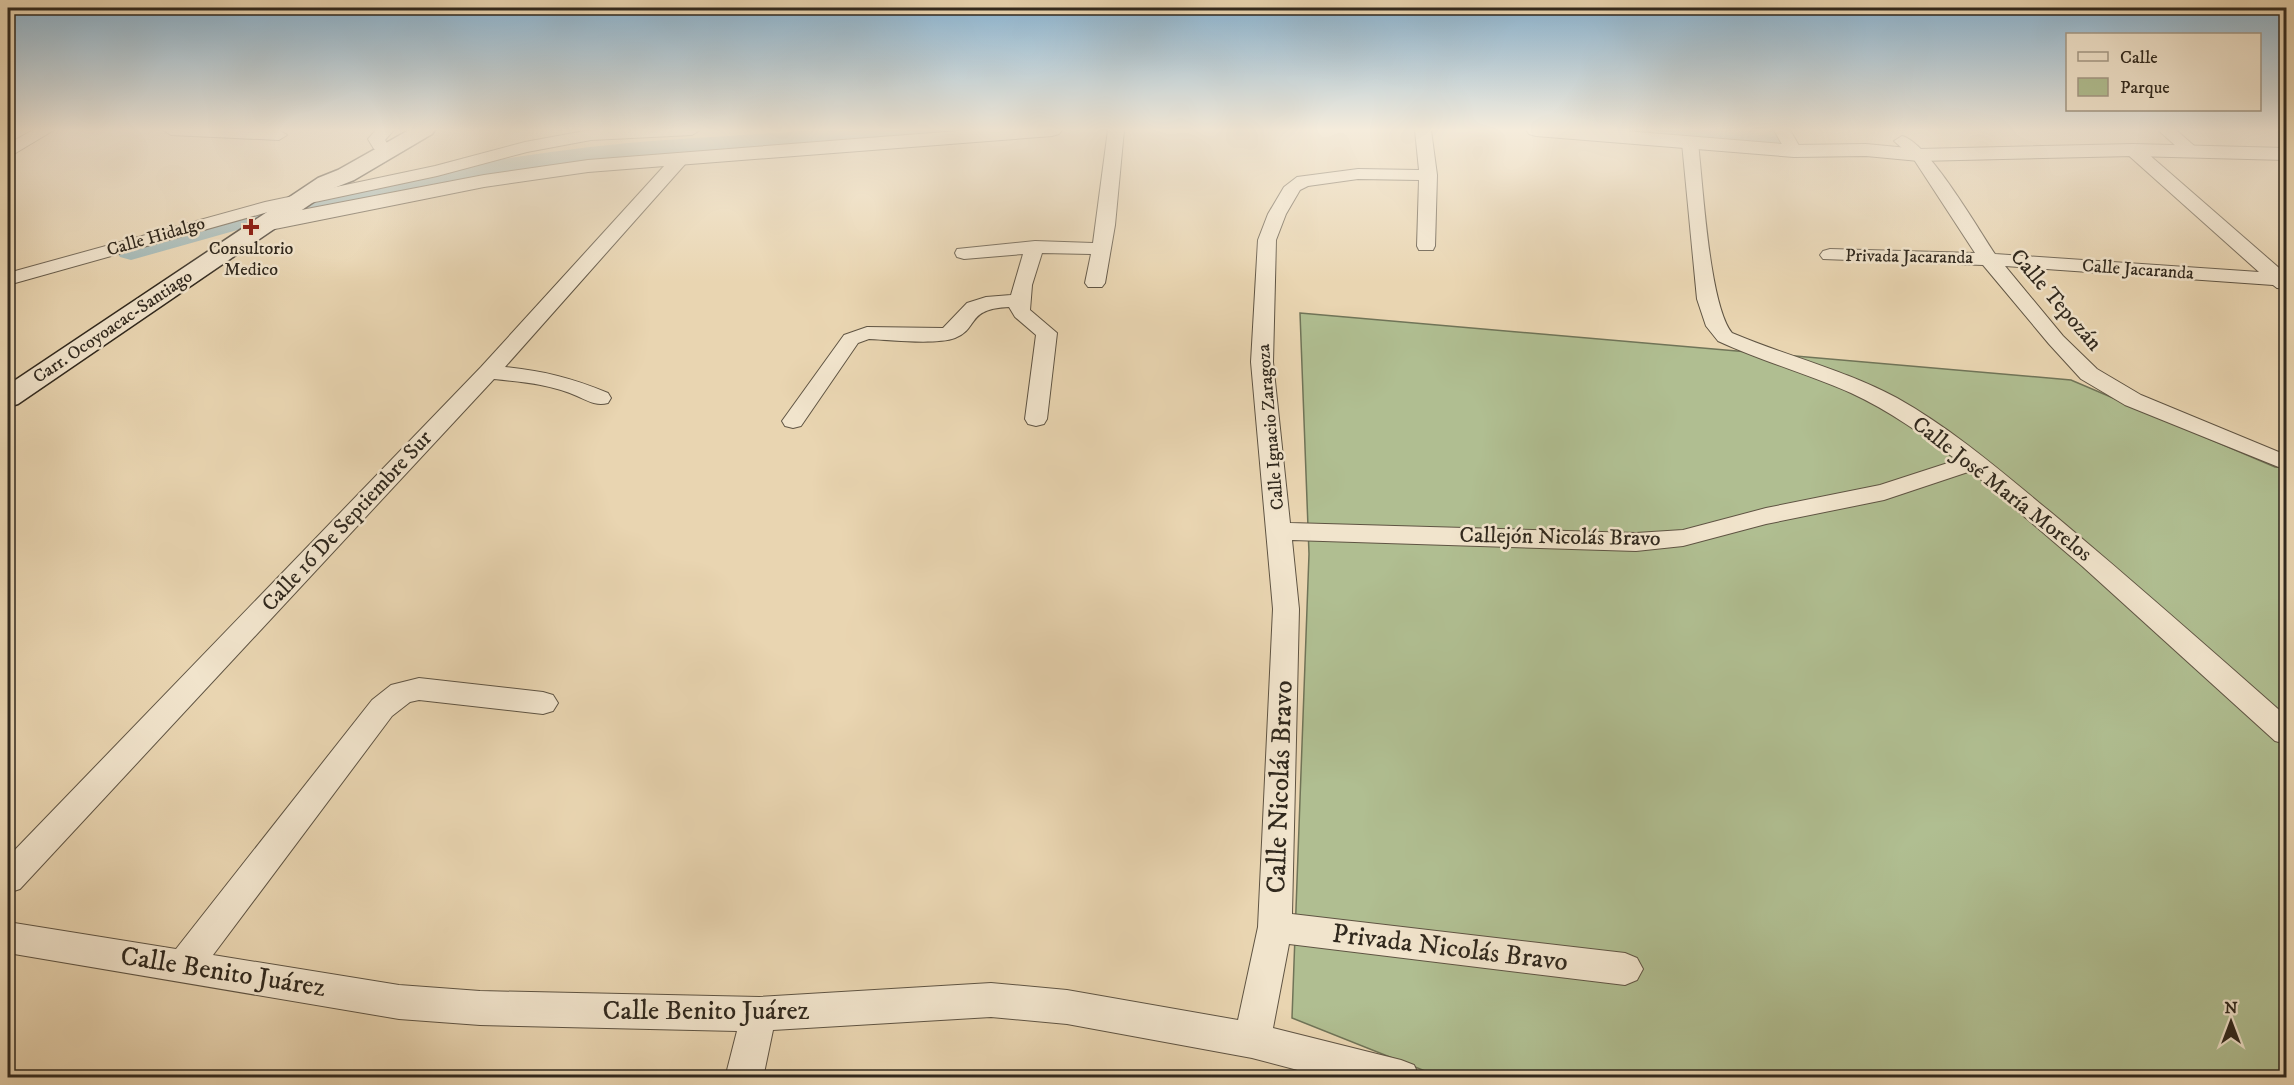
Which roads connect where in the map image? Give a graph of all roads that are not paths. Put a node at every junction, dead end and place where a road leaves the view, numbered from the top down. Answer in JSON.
{"nodes":[{"id":1,"x":332,"y":181,"type":"edge"},
{"id":2,"x":400,"y":181,"type":"edge"},
{"id":3,"x":487,"y":181,"type":"edge"},
{"id":4,"x":661,"y":181,"type":"edge"},
{"id":5,"x":1111,"y":181,"type":"edge"},
{"id":6,"x":1306,"y":181,"type":"edge"},
{"id":7,"x":1428,"y":181,"type":"edge"},
{"id":8,"x":1694,"y":181,"type":"edge"},
{"id":9,"x":1936,"y":181,"type":"edge"},
{"id":10,"x":2168,"y":181,"type":"edge"},
{"id":11,"x":326,"y":183,"type":"joint"},
{"id":12,"x":285,"y":211,"type":"junction"},
{"id":13,"x":1426,"y":246,"type":"dead end"},
{"id":14,"x":1035,"y":247,"type":"junction"},
{"id":15,"x":1101,"y":249,"type":"junction"},
{"id":16,"x":964,"y":254,"type":"dead end"},
{"id":17,"x":1830,"y":255,"type":"dead end"},
{"id":18,"x":1989,"y":259,"type":"junction"},
{"id":19,"x":8,"y":279,"type":"edge"},
{"id":20,"x":2284,"y":282,"type":"edge"},
{"id":21,"x":1095,"y":283,"type":"dead end"},
{"id":22,"x":1018,"y":301,"type":"junction"},
{"id":23,"x":489,"y":372,"type":"junction"},
{"id":24,"x":8,"y":398,"type":"edge"},
{"id":25,"x":600,"y":398,"type":"dead end"},
{"id":26,"x":1035,"y":419,"type":"dead end"},
{"id":27,"x":793,"y":421,"type":"dead end"},
{"id":28,"x":1975,"y":462,"type":"junction"},
{"id":29,"x":2286,"y":463,"type":"edge"},
{"id":30,"x":1280,"y":531,"type":"junction"},
{"id":31,"x":543,"y":703,"type":"dead end"},
{"id":32,"x":2286,"y":733,"type":"edge"},
{"id":33,"x":8,"y":879,"type":"edge"},
{"id":34,"x":1275,"y":927,"type":"junction"},
{"id":35,"x":8,"y":938,"type":"edge"},
{"id":36,"x":184,"y":966,"type":"junction"},
{"id":37,"x":1624,"y":969,"type":"dead end"},
{"id":38,"x":759,"y":1014,"type":"junction"},
{"id":39,"x":1252,"y":1040,"type":"junction"},
{"id":40,"x":744,"y":1077,"type":"edge"},
{"id":41,"x":1401,"y":1077,"type":"edge"}],
"edges":[{"from":1,"to":11,"type":"main road"},
{"from":2,"to":12,"type":"street","name":"Calle Hidalgo"},
{"from":3,"to":12,"type":"street"},
{"from":4,"to":23,"type":"street","name":"Calle 16 De Septiembre Sur"},
{"from":5,"to":15,"type":"street"},
{"from":6,"to":30,"type":"street","name":"Calle Ignacio Zaragoza"},
{"from":7,"to":13,"type":"street"},
{"from":8,"to":28,"type":"street","name":"Calle José María Morelos"},
{"from":9,"to":18,"type":"street","name":"Calle Tepozán"},
{"from":10,"to":20,"type":"street"},
{"from":11,"to":12,"type":"main road","name":"Carr. Ocoyoacac-Santiago"},
{"from":12,"to":19,"type":"street","name":"Calle Hidalgo"},
{"from":12,"to":24,"type":"main road","name":"Carr. Ocoyoacac-Santiago"},
{"from":14,"to":15,"type":"street"},
{"from":14,"to":16,"type":"street"},
{"from":14,"to":22,"type":"street"},
{"from":15,"to":21,"type":"street"},
{"from":17,"to":18,"type":"street","name":"Privada Jacaranda"},
{"from":18,"to":20,"type":"street","name":"Calle Jacaranda"},
{"from":18,"to":29,"type":"street","name":"Calle Tepozán"},
{"from":22,"to":26,"type":"street"},
{"from":22,"to":27,"type":"street"},
{"from":23,"to":25,"type":"street"},
{"from":23,"to":33,"type":"street","name":"Calle 16 De Septiembre Sur"},
{"from":28,"to":30,"type":"street","name":"Callejón Nicolás Bravo"},
{"from":28,"to":32,"type":"street","name":"Calle José María Morelos"},
{"from":30,"to":34,"type":"street","name":"Calle Nicolás Bravo"},
{"from":31,"to":36,"type":"street"},
{"from":34,"to":37,"type":"street","name":"Privada Nicolás Bravo"},
{"from":34,"to":39,"type":"street","name":"Calle Nicolás Bravo"},
{"from":35,"to":36,"type":"street","name":"Calle Benito Juárez"},
{"from":36,"to":38,"type":"street","name":"Calle Benito Juárez"},
{"from":38,"to":39,"type":"street","name":"Calle Benito Juárez"},
{"from":38,"to":40,"type":"street"},
{"from":39,"to":41,"type":"street","name":"Calle Benito Juárez"}]}
